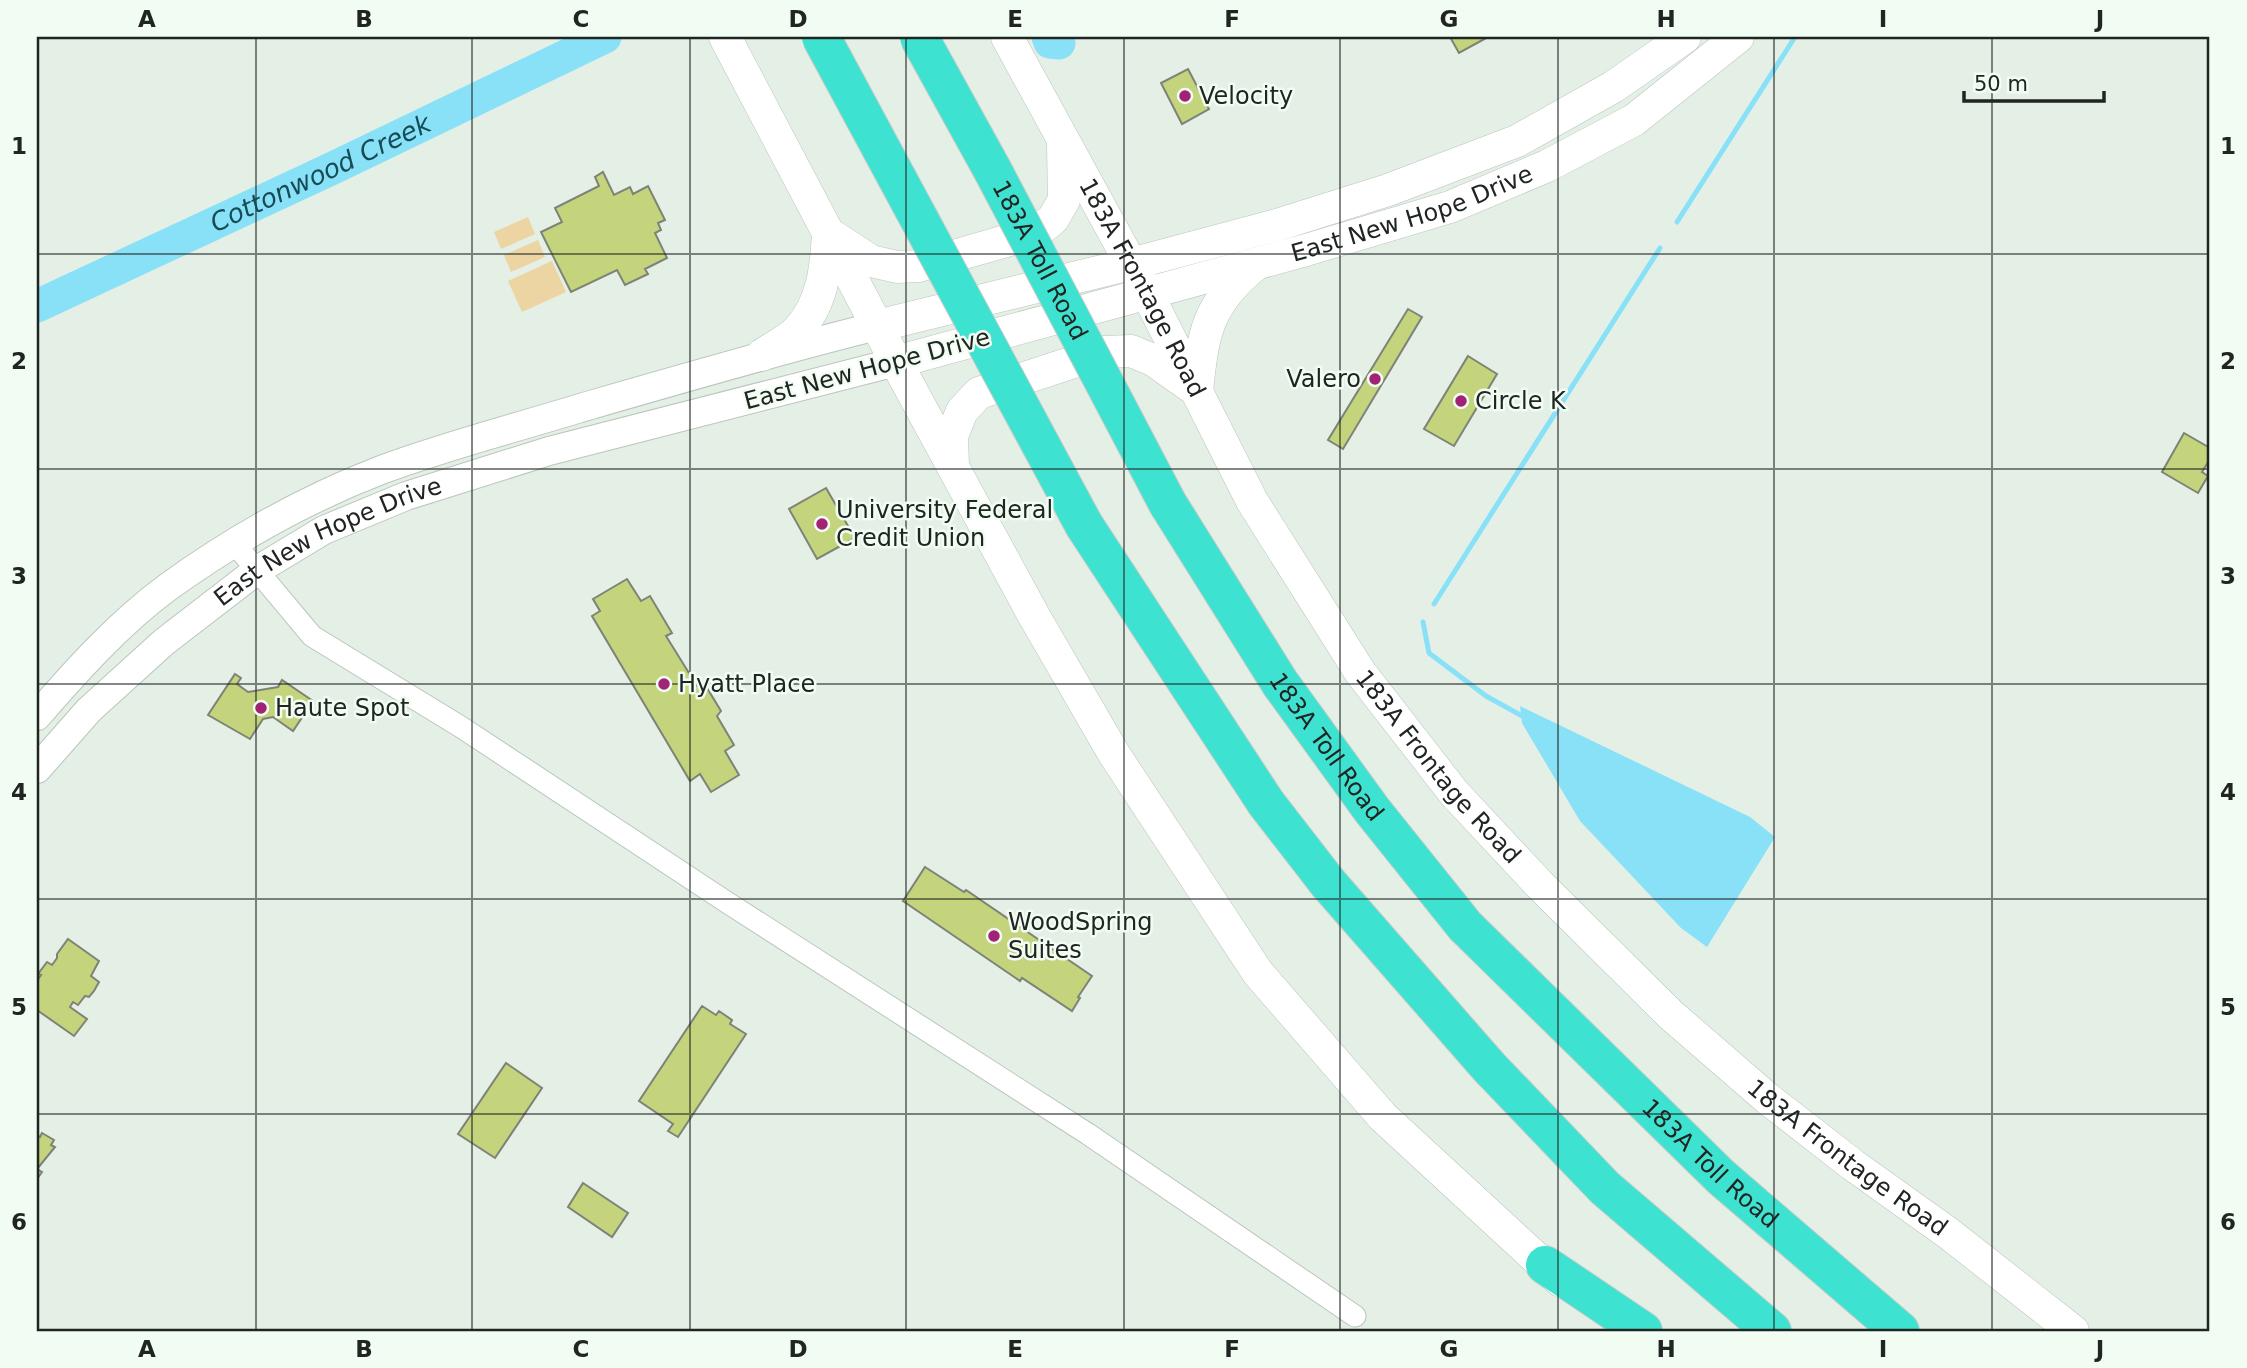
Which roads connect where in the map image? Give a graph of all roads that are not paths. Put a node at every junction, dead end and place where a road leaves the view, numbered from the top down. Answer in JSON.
{"nodes":[{"id":1,"x":821,"y":37,"type":"edge"},
{"id":2,"x":919,"y":37,"type":"edge"},
{"id":3,"x":1007,"y":37,"type":"edge"},
{"id":4,"x":1685,"y":37,"type":"edge"},
{"id":5,"x":1738,"y":37,"type":"edge"},
{"id":6,"x":730,"y":45,"type":"edge"},
{"id":7,"x":1063,"y":138,"type":"junction"},
{"id":8,"x":828,"y":233,"type":"junction"},
{"id":9,"x":1258,"y":263,"type":"junction"},
{"id":10,"x":1131,"y":264,"type":"junction"},
{"id":11,"x":1147,"y":293,"type":"junction"},
{"id":12,"x":877,"y":326,"type":"junction"},
{"id":13,"x":762,"y":355,"type":"junction"},
{"id":14,"x":896,"y":362,"type":"junction"},
{"id":15,"x":1197,"y":391,"type":"junction"},
{"id":16,"x":953,"y":467,"type":"junction"},
{"id":17,"x":234,"y":544,"type":"junction"},
{"id":18,"x":256,"y":571,"type":"junction"},
{"id":19,"x":37,"y":716,"type":"edge"},
{"id":20,"x":37,"y":769,"type":"edge"},
{"id":21,"x":1545,"y":1265,"type":"junction"},
{"id":22,"x":1355,"y":1316,"type":"dead end"},
{"id":23,"x":1611,"y":1331,"type":"edge"},
{"id":24,"x":1643,"y":1331,"type":"edge"},
{"id":25,"x":1772,"y":1331,"type":"edge"},
{"id":26,"x":1900,"y":1331,"type":"edge"},
{"id":27,"x":2073,"y":1331,"type":"edge"}],
"edges":[{"from":1,"to":25,"type":"highway","bridge":true},
{"from":2,"to":26,"type":"highway","name":"183A Toll Road","bridge":true},
{"from":3,"to":7,"type":"main road","name":"183A Frontage Road"},
{"from":4,"to":10,"type":"main road","name":"East New Hope Drive"},
{"from":5,"to":9,"type":"main road","name":"East New Hope Drive"},
{"from":6,"to":8,"type":"main road"},
{"from":7,"to":8,"type":"main road"},
{"from":7,"to":10,"type":"main road","name":"183A Frontage Road"},
{"from":8,"to":12,"type":"main road"},
{"from":8,"to":13,"type":"main road"},
{"from":9,"to":11,"type":"main road","name":"East New Hope Drive"},
{"from":9,"to":15,"type":"main road"},
{"from":10,"to":11,"type":"main road","name":"183A Frontage Road"},
{"from":10,"to":12,"type":"main road","name":"East New Hope Drive"},
{"from":11,"to":14,"type":"main road","name":"East New Hope Drive"},
{"from":11,"to":15,"type":"main road","name":"183A Frontage Road"},
{"from":12,"to":13,"type":"street","name":"East New Hope Drive"},
{"from":12,"to":14,"type":"main road"},
{"from":13,"to":17,"type":"street","name":"East New Hope Drive"},
{"from":14,"to":16,"type":"main road"},
{"from":14,"to":18,"type":"street","name":"East New Hope Drive"},
{"from":15,"to":16,"type":"main road"},
{"from":15,"to":27,"type":"main road","name":"183A Frontage Road"},
{"from":16,"to":21,"type":"main road"},
{"from":17,"to":18,"type":"street"},
{"from":17,"to":19,"type":"street","name":"East New Hope Drive"},
{"from":18,"to":20,"type":"street","name":"East New Hope Drive"},
{"from":18,"to":22,"type":"street"},
{"from":21,"to":23,"type":"main road"},
{"from":21,"to":24,"type":"highway"}]}
